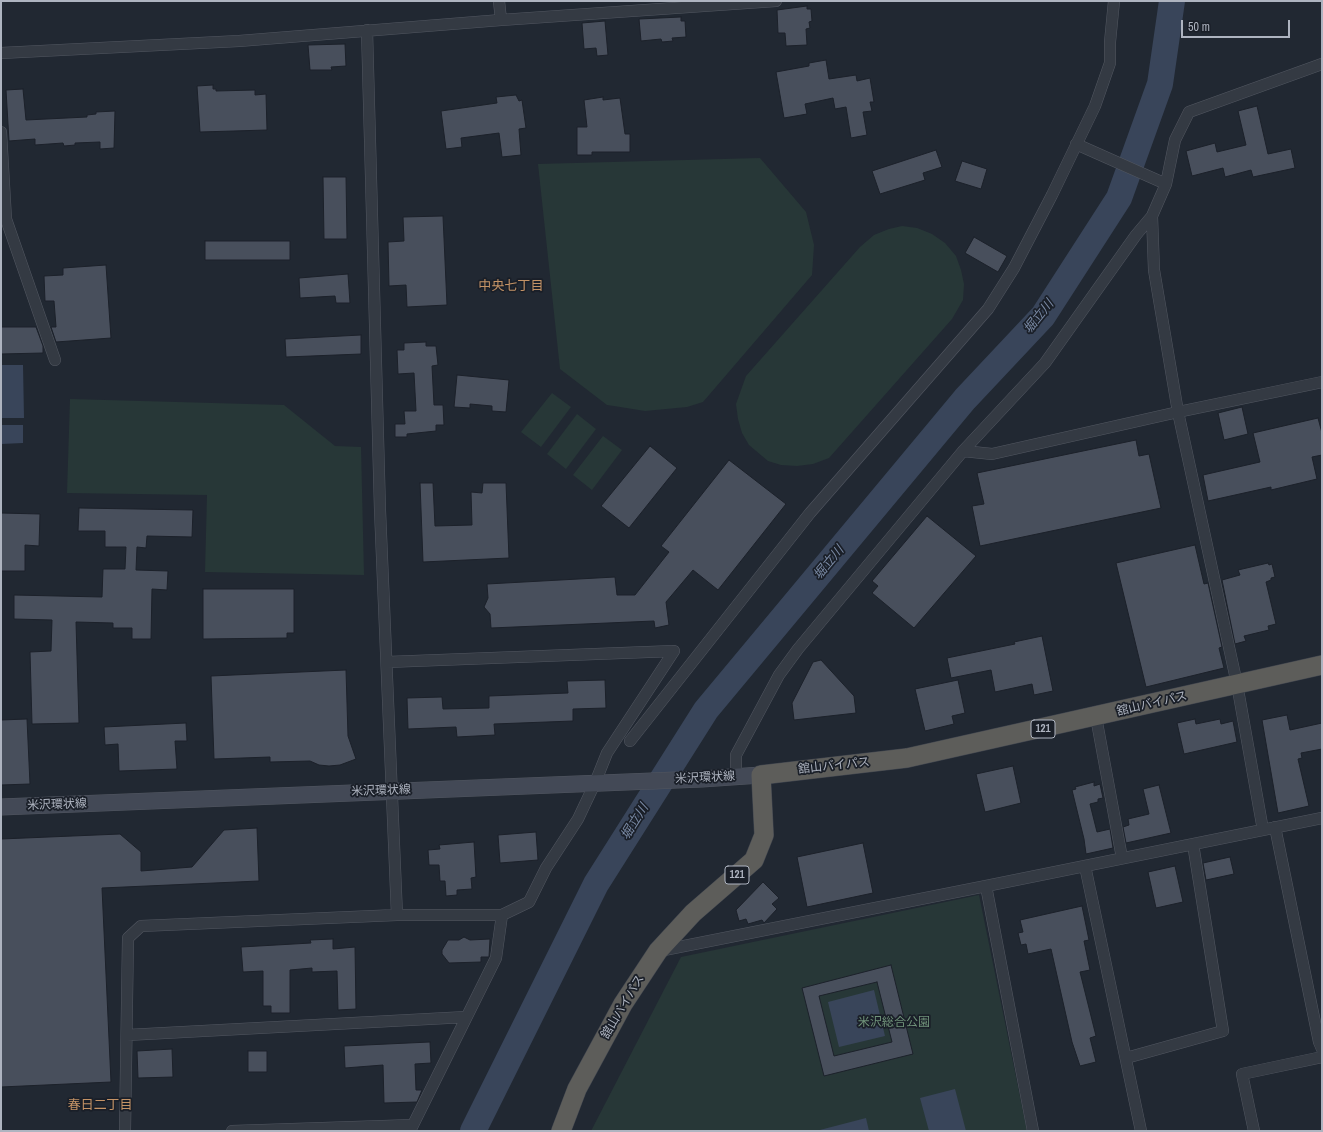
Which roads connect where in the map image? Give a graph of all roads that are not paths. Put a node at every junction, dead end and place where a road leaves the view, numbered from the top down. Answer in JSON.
{"nodes":[{"id":1,"x":499,"y":1,"type":"edge"},
{"id":2,"x":776,"y":1,"type":"edge"},
{"id":3,"x":1114,"y":1,"type":"edge"},
{"id":4,"x":501,"y":20,"type":"junction"},
{"id":5,"x":367,"y":30,"type":"junction"},
{"id":6,"x":1,"y":53,"type":"edge"},
{"id":7,"x":1322,"y":64,"type":"edge"},
{"id":8,"x":1,"y":132,"type":"edge"},
{"id":9,"x":1076,"y":144,"type":"junction"},
{"id":10,"x":1162,"y":183,"type":"junction"},
{"id":11,"x":1152,"y":216,"type":"junction"},
{"id":12,"x":3,"y":219,"type":"edge"},
{"id":13,"x":56,"y":360,"type":"dead end"},
{"id":14,"x":1322,"y":382,"type":"edge"},
{"id":15,"x":1178,"y":412,"type":"junction"},
{"id":16,"x":963,"y":451,"type":"junction"},
{"id":17,"x":387,"y":662,"type":"junction"},
{"id":18,"x":1322,"y":665,"type":"edge"},
{"id":19,"x":1237,"y":684,"type":"junction"},
{"id":20,"x":1096,"y":717,"type":"junction"},
{"id":21,"x":630,"y":741,"type":"dead end"},
{"id":22,"x":761,"y":774,"type":"junction"},
{"id":23,"x":736,"y":776,"type":"junction"},
{"id":24,"x":595,"y":784,"type":"junction"},
{"id":25,"x":392,"y":791,"type":"junction"},
{"id":26,"x":1,"y":807,"type":"edge"},
{"id":27,"x":1322,"y":818,"type":"edge"},
{"id":28,"x":1275,"y":827,"type":"junction"},
{"id":29,"x":1263,"y":830,"type":"junction"},
{"id":30,"x":1192,"y":844,"type":"junction"},
{"id":31,"x":1122,"y":858,"type":"junction"},
{"id":32,"x":1085,"y":866,"type":"junction"},
{"id":33,"x":986,"y":886,"type":"junction"},
{"id":34,"x":397,"y":915,"type":"junction"},
{"id":35,"x":502,"y":915,"type":"junction"},
{"id":36,"x":658,"y":951,"type":"junction"},
{"id":37,"x":466,"y":1017,"type":"junction"},
{"id":38,"x":127,"y":1035,"type":"junction"},
{"id":39,"x":1321,"y":1044,"type":"edge"},
{"id":40,"x":1126,"y":1058,"type":"junction"},
{"id":41,"x":1322,"y":1058,"type":"edge"},
{"id":42,"x":412,"y":1128,"type":"edge"},
{"id":43,"x":125,"y":1131,"type":"edge"},
{"id":44,"x":232,"y":1131,"type":"edge"},
{"id":45,"x":561,"y":1131,"type":"edge"},
{"id":46,"x":1034,"y":1131,"type":"edge"},
{"id":47,"x":1141,"y":1131,"type":"edge"},
{"id":48,"x":1254,"y":1131,"type":"edge"}],
"edges":[{"from":1,"to":4,"type":"street"},
{"from":2,"to":4,"type":"street"},
{"from":3,"to":9,"type":"street"},
{"from":4,"to":5,"type":"street"},
{"from":5,"to":6,"type":"street"},
{"from":5,"to":17,"type":"street"},
{"from":7,"to":10,"type":"street"},
{"from":8,"to":12,"type":"street"},
{"from":9,"to":10,"type":"street"},
{"from":9,"to":21,"type":"street"},
{"from":10,"to":11,"type":"street"},
{"from":11,"to":15,"type":"street"},
{"from":11,"to":16,"type":"street"},
{"from":12,"to":13,"type":"street"},
{"from":14,"to":15,"type":"street"},
{"from":15,"to":16,"type":"street"},
{"from":15,"to":19,"type":"street"},
{"from":16,"to":23,"type":"street"},
{"from":17,"to":24,"type":"street"},
{"from":17,"to":25,"type":"street"},
{"from":18,"to":19,"type":"highway","name":"舘山バイパス","number":"121"},
{"from":19,"to":20,"type":"highway","name":"舘山バイパス","number":"121"},
{"from":19,"to":29,"type":"street"},
{"from":20,"to":22,"type":"highway","name":"舘山バイパス","number":"121"},
{"from":20,"to":31,"type":"street"},
{"from":22,"to":23,"type":"main road","name":"米沢環状線"},
{"from":22,"to":36,"type":"highway","name":"舘山バイパス","number":"121"},
{"from":23,"to":24,"type":"main road","name":"米沢環状線"},
{"from":24,"to":25,"type":"main road","name":"米沢環状線"},
{"from":24,"to":35,"type":"street"},
{"from":25,"to":26,"type":"main road","name":"米沢環状線"},
{"from":25,"to":34,"type":"street"},
{"from":27,"to":28,"type":"street"},
{"from":28,"to":29,"type":"street"},
{"from":28,"to":39,"type":"street"},
{"from":29,"to":30,"type":"street"},
{"from":30,"to":31,"type":"street"},
{"from":30,"to":40,"type":"street"},
{"from":31,"to":32,"type":"street"},
{"from":32,"to":33,"type":"street"},
{"from":32,"to":40,"type":"street"},
{"from":33,"to":36,"type":"street"},
{"from":33,"to":46,"type":"street"},
{"from":34,"to":35,"type":"street"},
{"from":34,"to":38,"type":"street"},
{"from":35,"to":37,"type":"street"},
{"from":36,"to":45,"type":"highway","name":"舘山バイパス","number":"121"},
{"from":37,"to":38,"type":"street"},
{"from":37,"to":42,"type":"street"},
{"from":38,"to":43,"type":"street"},
{"from":40,"to":47,"type":"street"},
{"from":41,"to":48,"type":"street"},
{"from":42,"to":44,"type":"street"}]}
